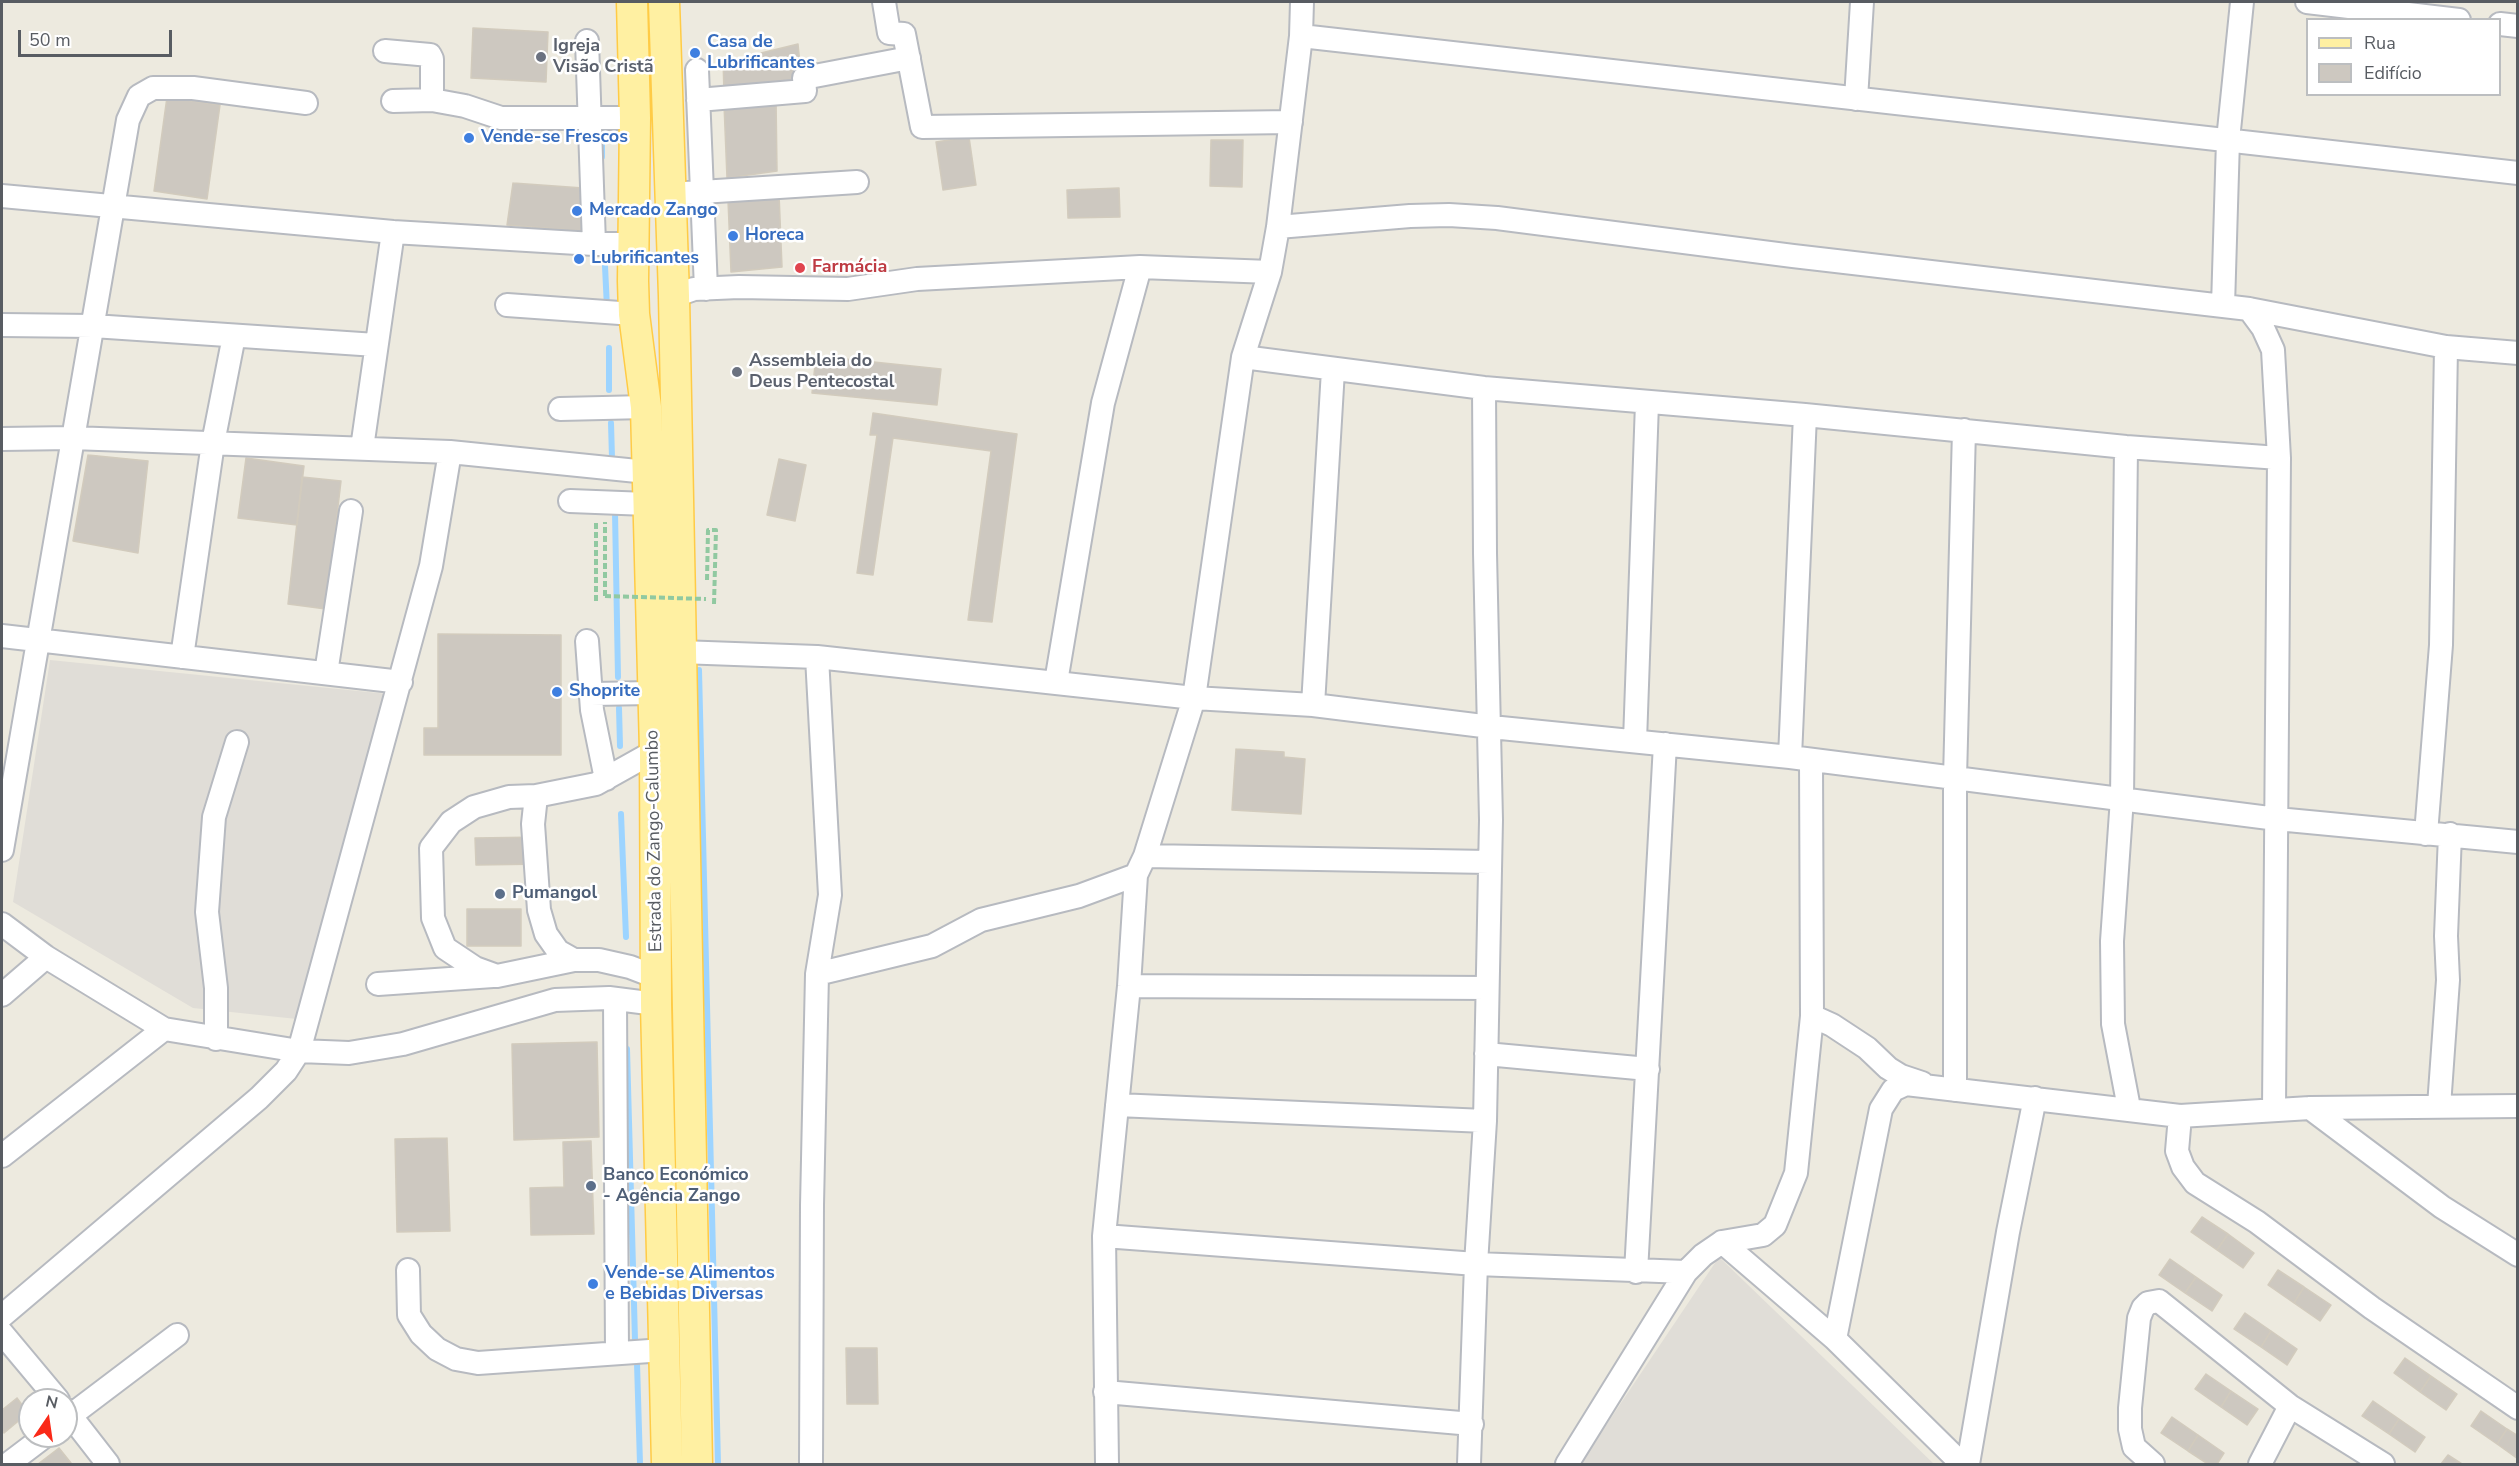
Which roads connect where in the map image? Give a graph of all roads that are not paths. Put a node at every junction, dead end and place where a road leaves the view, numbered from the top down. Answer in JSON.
{"nodes":[{"id":1,"x":632,"y":2,"type":"edge"},
{"id":2,"x":664,"y":2,"type":"edge"},
{"id":3,"x":884,"y":2,"type":"edge"},
{"id":4,"x":1302,"y":2,"type":"edge"},
{"id":5,"x":1862,"y":2,"type":"edge"},
{"id":6,"x":2242,"y":2,"type":"edge"},
{"id":7,"x":2307,"y":2,"type":"edge"},
{"id":8,"x":2442,"y":18,"type":"edge"},
{"id":9,"x":2501,"y":24,"type":"edge"},
{"id":10,"x":2517,"y":26,"type":"edge"},
{"id":11,"x":1301,"y":36,"type":"junction"},
{"id":12,"x":587,"y":41,"type":"dead end"},
{"id":13,"x":385,"y":51,"type":"dead end"},
{"id":14,"x":909,"y":58,"type":"junction"},
{"id":15,"x":697,"y":70,"type":"dead end"},
{"id":16,"x":1856,"y":99,"type":"junction"},
{"id":17,"x":432,"y":100,"type":"junction"},
{"id":18,"x":698,"y":100,"type":"junction"},
{"id":19,"x":393,"y":101,"type":"dead end"},
{"id":20,"x":306,"y":103,"type":"dead end"},
{"id":21,"x":635,"y":118,"type":"junction"},
{"id":22,"x":590,"y":119,"type":"junction"},
{"id":23,"x":1291,"y":122,"type":"junction"},
{"id":24,"x":2228,"y":140,"type":"junction"},
{"id":25,"x":2517,"y":173,"type":"edge"},
{"id":26,"x":857,"y":182,"type":"dead end"},
{"id":27,"x":702,"y":192,"type":"junction"},
{"id":28,"x":670,"y":194,"type":"junction"},
{"id":29,"x":2,"y":196,"type":"edge"},
{"id":30,"x":113,"y":207,"type":"junction"},
{"id":31,"x":1278,"y":227,"type":"junction"},
{"id":32,"x":393,"y":232,"type":"junction"},
{"id":33,"x":594,"y":244,"type":"junction"},
{"id":34,"x":634,"y":244,"type":"junction"},
{"id":35,"x":1140,"y":267,"type":"junction"},
{"id":36,"x":1270,"y":272,"type":"junction"},
{"id":37,"x":706,"y":289,"type":"junction"},
{"id":38,"x":674,"y":296,"type":"junction"},
{"id":39,"x":507,"y":305,"type":"dead end"},
{"id":40,"x":2223,"y":306,"type":"junction"},
{"id":41,"x":2249,"y":309,"type":"junction"},
{"id":42,"x":634,"y":314,"type":"junction"},
{"id":43,"x":2,"y":325,"type":"edge"},
{"id":44,"x":93,"y":326,"type":"junction"},
{"id":45,"x":234,"y":336,"type":"junction"},
{"id":46,"x":376,"y":345,"type":"junction"},
{"id":47,"x":2446,"y":347,"type":"junction"},
{"id":48,"x":2517,"y":354,"type":"edge"},
{"id":49,"x":1243,"y":357,"type":"junction"},
{"id":50,"x":1333,"y":370,"type":"junction"},
{"id":51,"x":1484,"y":387,"type":"junction"},
{"id":52,"x":1647,"y":403,"type":"junction"},
{"id":53,"x":646,"y":407,"type":"junction"},
{"id":54,"x":560,"y":409,"type":"dead end"},
{"id":55,"x":1804,"y":415,"type":"junction"},
{"id":56,"x":1964,"y":430,"type":"junction"},
{"id":57,"x":72,"y":438,"type":"junction"},
{"id":58,"x":2,"y":439,"type":"edge"},
{"id":59,"x":213,"y":443,"type":"junction"},
{"id":60,"x":2126,"y":447,"type":"junction"},
{"id":61,"x":362,"y":448,"type":"junction"},
{"id":62,"x":450,"y":452,"type":"junction"},
{"id":63,"x":2279,"y":458,"type":"junction"},
{"id":64,"x":646,"y":472,"type":"junction"},
{"id":65,"x":570,"y":501,"type":"dead end"},
{"id":66,"x":647,"y":504,"type":"junction"},
{"id":67,"x":351,"y":511,"type":"dead end"},
{"id":68,"x":2,"y":636,"type":"edge"},
{"id":69,"x":587,"y":640,"type":"dead end"},
{"id":70,"x":37,"y":641,"type":"junction"},
{"id":71,"x":680,"y":652,"type":"junction"},
{"id":72,"x":182,"y":657,"type":"junction"},
{"id":73,"x":817,"y":657,"type":"junction"},
{"id":74,"x":326,"y":674,"type":"junction"},
{"id":75,"x":401,"y":682,"type":"junction"},
{"id":76,"x":1056,"y":682,"type":"junction"},
{"id":77,"x":653,"y":693,"type":"junction"},
{"id":78,"x":591,"y":694,"type":"junction"},
{"id":79,"x":1194,"y":698,"type":"junction"},
{"id":80,"x":1313,"y":705,"type":"junction"},
{"id":81,"x":1491,"y":727,"type":"junction"},
{"id":82,"x":1635,"y":741,"type":"junction"},
{"id":83,"x":237,"y":742,"type":"dead end"},
{"id":84,"x":1665,"y":744,"type":"junction"},
{"id":85,"x":655,"y":751,"type":"junction"},
{"id":86,"x":1801,"y":759,"type":"junction"},
{"id":87,"x":1955,"y":778,"type":"junction"},
{"id":88,"x":606,"y":779,"type":"junction"},
{"id":89,"x":536,"y":796,"type":"junction"},
{"id":90,"x":2122,"y":798,"type":"junction"},
{"id":91,"x":2277,"y":819,"type":"junction"},
{"id":92,"x":2426,"y":834,"type":"junction"},
{"id":93,"x":2450,"y":834,"type":"junction"},
{"id":94,"x":2517,"y":842,"type":"edge"},
{"id":95,"x":2,"y":850,"type":"edge"},
{"id":96,"x":1489,"y":862,"type":"junction"},
{"id":97,"x":1140,"y":865,"type":"junction"},
{"id":98,"x":2,"y":924,"type":"edge"},
{"id":99,"x":46,"y":957,"type":"junction"},
{"id":100,"x":574,"y":960,"type":"junction"},
{"id":101,"x":816,"y":974,"type":"junction"},
{"id":102,"x":497,"y":976,"type":"junction"},
{"id":103,"x":378,"y":984,"type":"dead end"},
{"id":104,"x":1129,"y":986,"type":"junction"},
{"id":105,"x":1487,"y":988,"type":"junction"},
{"id":106,"x":656,"y":990,"type":"junction"},
{"id":107,"x":2,"y":995,"type":"edge"},
{"id":108,"x":615,"y":999,"type":"junction"},
{"id":109,"x":1812,"y":1016,"type":"junction"},
{"id":110,"x":164,"y":1029,"type":"junction"},
{"id":111,"x":216,"y":1039,"type":"junction"},
{"id":112,"x":299,"y":1051,"type":"junction"},
{"id":113,"x":1486,"y":1054,"type":"junction"},
{"id":114,"x":1648,"y":1069,"type":"junction"},
{"id":115,"x":1944,"y":1089,"type":"junction"},
{"id":116,"x":2035,"y":1098,"type":"junction"},
{"id":117,"x":1117,"y":1105,"type":"junction"},
{"id":118,"x":2439,"y":1106,"type":"junction"},
{"id":119,"x":2517,"y":1106,"type":"edge"},
{"id":120,"x":2129,"y":1108,"type":"junction"},
{"id":121,"x":2310,"y":1108,"type":"junction"},
{"id":122,"x":2274,"y":1109,"type":"junction"},
{"id":123,"x":2180,"y":1116,"type":"junction"},
{"id":124,"x":1485,"y":1121,"type":"junction"},
{"id":125,"x":2,"y":1156,"type":"edge"},
{"id":126,"x":1104,"y":1236,"type":"junction"},
{"id":127,"x":1722,"y":1242,"type":"junction"},
{"id":128,"x":2517,"y":1256,"type":"edge"},
{"id":129,"x":1476,"y":1264,"type":"junction"},
{"id":130,"x":408,"y":1270,"type":"dead end"},
{"id":131,"x":1636,"y":1272,"type":"junction"},
{"id":132,"x":1686,"y":1272,"type":"junction"},
{"id":133,"x":2,"y":1316,"type":"edge"},
{"id":134,"x":2,"y":1334,"type":"edge"},
{"id":135,"x":177,"y":1335,"type":"dead end"},
{"id":136,"x":1835,"y":1339,"type":"junction"},
{"id":137,"x":664,"y":1350,"type":"junction"},
{"id":138,"x":617,"y":1353,"type":"junction"},
{"id":139,"x":46,"y":1388,"type":"edge"},
{"id":140,"x":1105,"y":1392,"type":"junction"},
{"id":141,"x":78,"y":1402,"type":"edge"},
{"id":142,"x":2290,"y":1406,"type":"junction"},
{"id":143,"x":2517,"y":1408,"type":"edge"},
{"id":144,"x":1472,"y":1425,"type":"junction"},
{"id":145,"x":78,"y":1427,"type":"edge"},
{"id":146,"x":29,"y":1448,"type":"edge"},
{"id":147,"x":8,"y":1464,"type":"edge"},
{"id":148,"x":108,"y":1464,"type":"edge"},
{"id":149,"x":667,"y":1464,"type":"edge"},
{"id":150,"x":697,"y":1464,"type":"edge"},
{"id":151,"x":812,"y":1464,"type":"edge"},
{"id":152,"x":1107,"y":1464,"type":"edge"},
{"id":153,"x":1469,"y":1464,"type":"edge"},
{"id":154,"x":1567,"y":1464,"type":"edge"},
{"id":155,"x":1962,"y":1464,"type":"edge"},
{"id":156,"x":1968,"y":1464,"type":"edge"},
{"id":157,"x":2154,"y":1464,"type":"edge"},
{"id":158,"x":2260,"y":1464,"type":"edge"},
{"id":159,"x":2383,"y":1464,"type":"edge"}],
"edges":[{"from":1,"to":21,"type":"main road","name":"Estrada do Zango-Calumbo"},
{"from":2,"to":28,"type":"main road","name":"Estrada do Zango-Calumbo"},
{"from":3,"to":14,"type":"street"},
{"from":4,"to":11,"type":"street"},
{"from":5,"to":16,"type":"street"},
{"from":6,"to":24,"type":"street"},
{"from":7,"to":8,"type":"street"},
{"from":9,"to":10,"type":"street"},
{"from":11,"to":16,"type":"street"},
{"from":11,"to":23,"type":"street"},
{"from":12,"to":22,"type":"street"},
{"from":13,"to":17,"type":"street"},
{"from":14,"to":18,"type":"street"},
{"from":14,"to":23,"type":"street"},
{"from":15,"to":18,"type":"street"},
{"from":16,"to":24,"type":"street"},
{"from":17,"to":19,"type":"street"},
{"from":17,"to":22,"type":"street"},
{"from":18,"to":27,"type":"street"},
{"from":20,"to":30,"type":"street"},
{"from":21,"to":22,"type":"street"},
{"from":21,"to":34,"type":"main road","name":"Estrada do Zango-Calumbo"},
{"from":22,"to":33,"type":"street"},
{"from":23,"to":31,"type":"street"},
{"from":24,"to":25,"type":"street"},
{"from":24,"to":40,"type":"street"},
{"from":26,"to":27,"type":"street"},
{"from":27,"to":28,"type":"street"},
{"from":27,"to":37,"type":"street"},
{"from":28,"to":38,"type":"main road","name":"Estrada do Zango-Calumbo"},
{"from":29,"to":30,"type":"street"},
{"from":30,"to":32,"type":"street"},
{"from":30,"to":44,"type":"street"},
{"from":31,"to":36,"type":"street"},
{"from":31,"to":40,"type":"street"},
{"from":32,"to":33,"type":"street"},
{"from":32,"to":46,"type":"street"},
{"from":33,"to":34,"type":"street"},
{"from":34,"to":42,"type":"main road","name":"Estrada do Zango-Calumbo"},
{"from":35,"to":36,"type":"street"},
{"from":35,"to":37,"type":"street"},
{"from":35,"to":76,"type":"street"},
{"from":36,"to":49,"type":"street"},
{"from":37,"to":38,"type":"street"},
{"from":38,"to":71,"type":"main road","name":"Estrada do Zango-Calumbo"},
{"from":39,"to":42,"type":"street"},
{"from":40,"to":41,"type":"street"},
{"from":41,"to":47,"type":"street"},
{"from":41,"to":63,"type":"street"},
{"from":42,"to":53,"type":"main road","name":"Estrada do Zango-Calumbo"},
{"from":43,"to":44,"type":"street"},
{"from":44,"to":45,"type":"street"},
{"from":44,"to":57,"type":"street"},
{"from":45,"to":46,"type":"street"},
{"from":45,"to":59,"type":"street"},
{"from":46,"to":61,"type":"street"},
{"from":47,"to":48,"type":"street"},
{"from":47,"to":92,"type":"street"},
{"from":49,"to":50,"type":"street"},
{"from":49,"to":79,"type":"street"},
{"from":50,"to":51,"type":"street"},
{"from":50,"to":80,"type":"street"},
{"from":51,"to":52,"type":"street"},
{"from":51,"to":81,"type":"street"},
{"from":52,"to":55,"type":"street"},
{"from":52,"to":82,"type":"street"},
{"from":53,"to":54,"type":"street"},
{"from":53,"to":64,"type":"main road","name":"Estrada do Zango-Calumbo"},
{"from":55,"to":56,"type":"street"},
{"from":55,"to":86,"type":"street"},
{"from":56,"to":60,"type":"street"},
{"from":56,"to":87,"type":"street"},
{"from":57,"to":58,"type":"street"},
{"from":57,"to":59,"type":"street"},
{"from":57,"to":70,"type":"street"},
{"from":59,"to":61,"type":"street"},
{"from":59,"to":72,"type":"street"},
{"from":60,"to":63,"type":"street"},
{"from":60,"to":90,"type":"street"},
{"from":61,"to":62,"type":"street"},
{"from":62,"to":64,"type":"street"},
{"from":62,"to":75,"type":"street"},
{"from":63,"to":91,"type":"street"},
{"from":64,"to":66,"type":"main road","name":"Estrada do Zango-Calumbo"},
{"from":65,"to":66,"type":"street"},
{"from":66,"to":77,"type":"main road","name":"Estrada do Zango-Calumbo"},
{"from":67,"to":74,"type":"street"},
{"from":68,"to":70,"type":"street"},
{"from":69,"to":78,"type":"street"},
{"from":70,"to":72,"type":"street"},
{"from":70,"to":95,"type":"street"},
{"from":71,"to":73,"type":"street"},
{"from":71,"to":150,"type":"main road","name":"Estrada do Zango-Calumbo"},
{"from":72,"to":74,"type":"street"},
{"from":73,"to":76,"type":"street"},
{"from":73,"to":101,"type":"street"},
{"from":74,"to":75,"type":"street"},
{"from":75,"to":112,"type":"street"},
{"from":76,"to":79,"type":"street"},
{"from":77,"to":78,"type":"street"},
{"from":77,"to":85,"type":"main road","name":"Estrada do Zango-Calumbo"},
{"from":78,"to":88,"type":"street"},
{"from":79,"to":80,"type":"street"},
{"from":79,"to":97,"type":"street"},
{"from":80,"to":81,"type":"street"},
{"from":81,"to":82,"type":"street"},
{"from":81,"to":96,"type":"street"},
{"from":82,"to":84,"type":"street"},
{"from":83,"to":111,"type":"street"},
{"from":84,"to":86,"type":"street"},
{"from":84,"to":114,"type":"street"},
{"from":85,"to":88,"type":"street"},
{"from":85,"to":106,"type":"main road","name":"Estrada do Zango-Calumbo"},
{"from":86,"to":87,"type":"street"},
{"from":86,"to":109,"type":"street"},
{"from":87,"to":90,"type":"street"},
{"from":87,"to":115,"type":"street"},
{"from":88,"to":89,"type":"street"},
{"from":89,"to":100,"type":"street"},
{"from":89,"to":102,"type":"street"},
{"from":90,"to":91,"type":"street"},
{"from":90,"to":120,"type":"street"},
{"from":91,"to":92,"type":"street"},
{"from":91,"to":122,"type":"street"},
{"from":92,"to":93,"type":"street"},
{"from":93,"to":94,"type":"street"},
{"from":93,"to":118,"type":"street"},
{"from":96,"to":97,"type":"street"},
{"from":96,"to":105,"type":"street"},
{"from":97,"to":101,"type":"street"},
{"from":97,"to":104,"type":"street"},
{"from":98,"to":99,"type":"street"},
{"from":99,"to":107,"type":"street"},
{"from":99,"to":110,"type":"street"},
{"from":100,"to":102,"type":"street"},
{"from":100,"to":106,"type":"street"},
{"from":101,"to":151,"type":"street"},
{"from":102,"to":103,"type":"street"},
{"from":104,"to":105,"type":"street"},
{"from":104,"to":117,"type":"street"},
{"from":105,"to":113,"type":"street"},
{"from":106,"to":108,"type":"street"},
{"from":106,"to":137,"type":"main road","name":"Estrada do Zango-Calumbo"},
{"from":108,"to":112,"type":"street"},
{"from":108,"to":138,"type":"street"},
{"from":109,"to":115,"type":"street"},
{"from":109,"to":127,"type":"street"},
{"from":110,"to":111,"type":"street"},
{"from":110,"to":125,"type":"street"},
{"from":111,"to":112,"type":"street"},
{"from":112,"to":133,"type":"street"},
{"from":113,"to":114,"type":"street"},
{"from":113,"to":124,"type":"street"},
{"from":114,"to":131,"type":"street"},
{"from":115,"to":116,"type":"street"},
{"from":115,"to":136,"type":"street"},
{"from":116,"to":120,"type":"street"},
{"from":116,"to":156,"type":"street"},
{"from":117,"to":124,"type":"street"},
{"from":117,"to":126,"type":"street"},
{"from":118,"to":119,"type":"street"},
{"from":118,"to":121,"type":"street"},
{"from":120,"to":123,"type":"street"},
{"from":121,"to":122,"type":"street"},
{"from":121,"to":128,"type":"street"},
{"from":122,"to":123,"type":"street"},
{"from":123,"to":143,"type":"street"},
{"from":124,"to":129,"type":"street"},
{"from":126,"to":129,"type":"street"},
{"from":126,"to":140,"type":"street"},
{"from":127,"to":132,"type":"street"},
{"from":127,"to":136,"type":"street"},
{"from":129,"to":131,"type":"street"},
{"from":129,"to":144,"type":"street"},
{"from":130,"to":138,"type":"street"},
{"from":131,"to":132,"type":"street"},
{"from":132,"to":154,"type":"street"},
{"from":134,"to":139,"type":"street"},
{"from":135,"to":141,"type":"street"},
{"from":136,"to":155,"type":"street"},
{"from":137,"to":138,"type":"street"},
{"from":137,"to":149,"type":"main road","name":"Estrada do Zango-Calumbo"},
{"from":140,"to":144,"type":"street"},
{"from":140,"to":152,"type":"street"},
{"from":142,"to":157,"type":"street"},
{"from":142,"to":158,"type":"street"},
{"from":142,"to":159,"type":"street"},
{"from":144,"to":153,"type":"street"},
{"from":145,"to":148,"type":"street"},
{"from":146,"to":147,"type":"street"}]}
